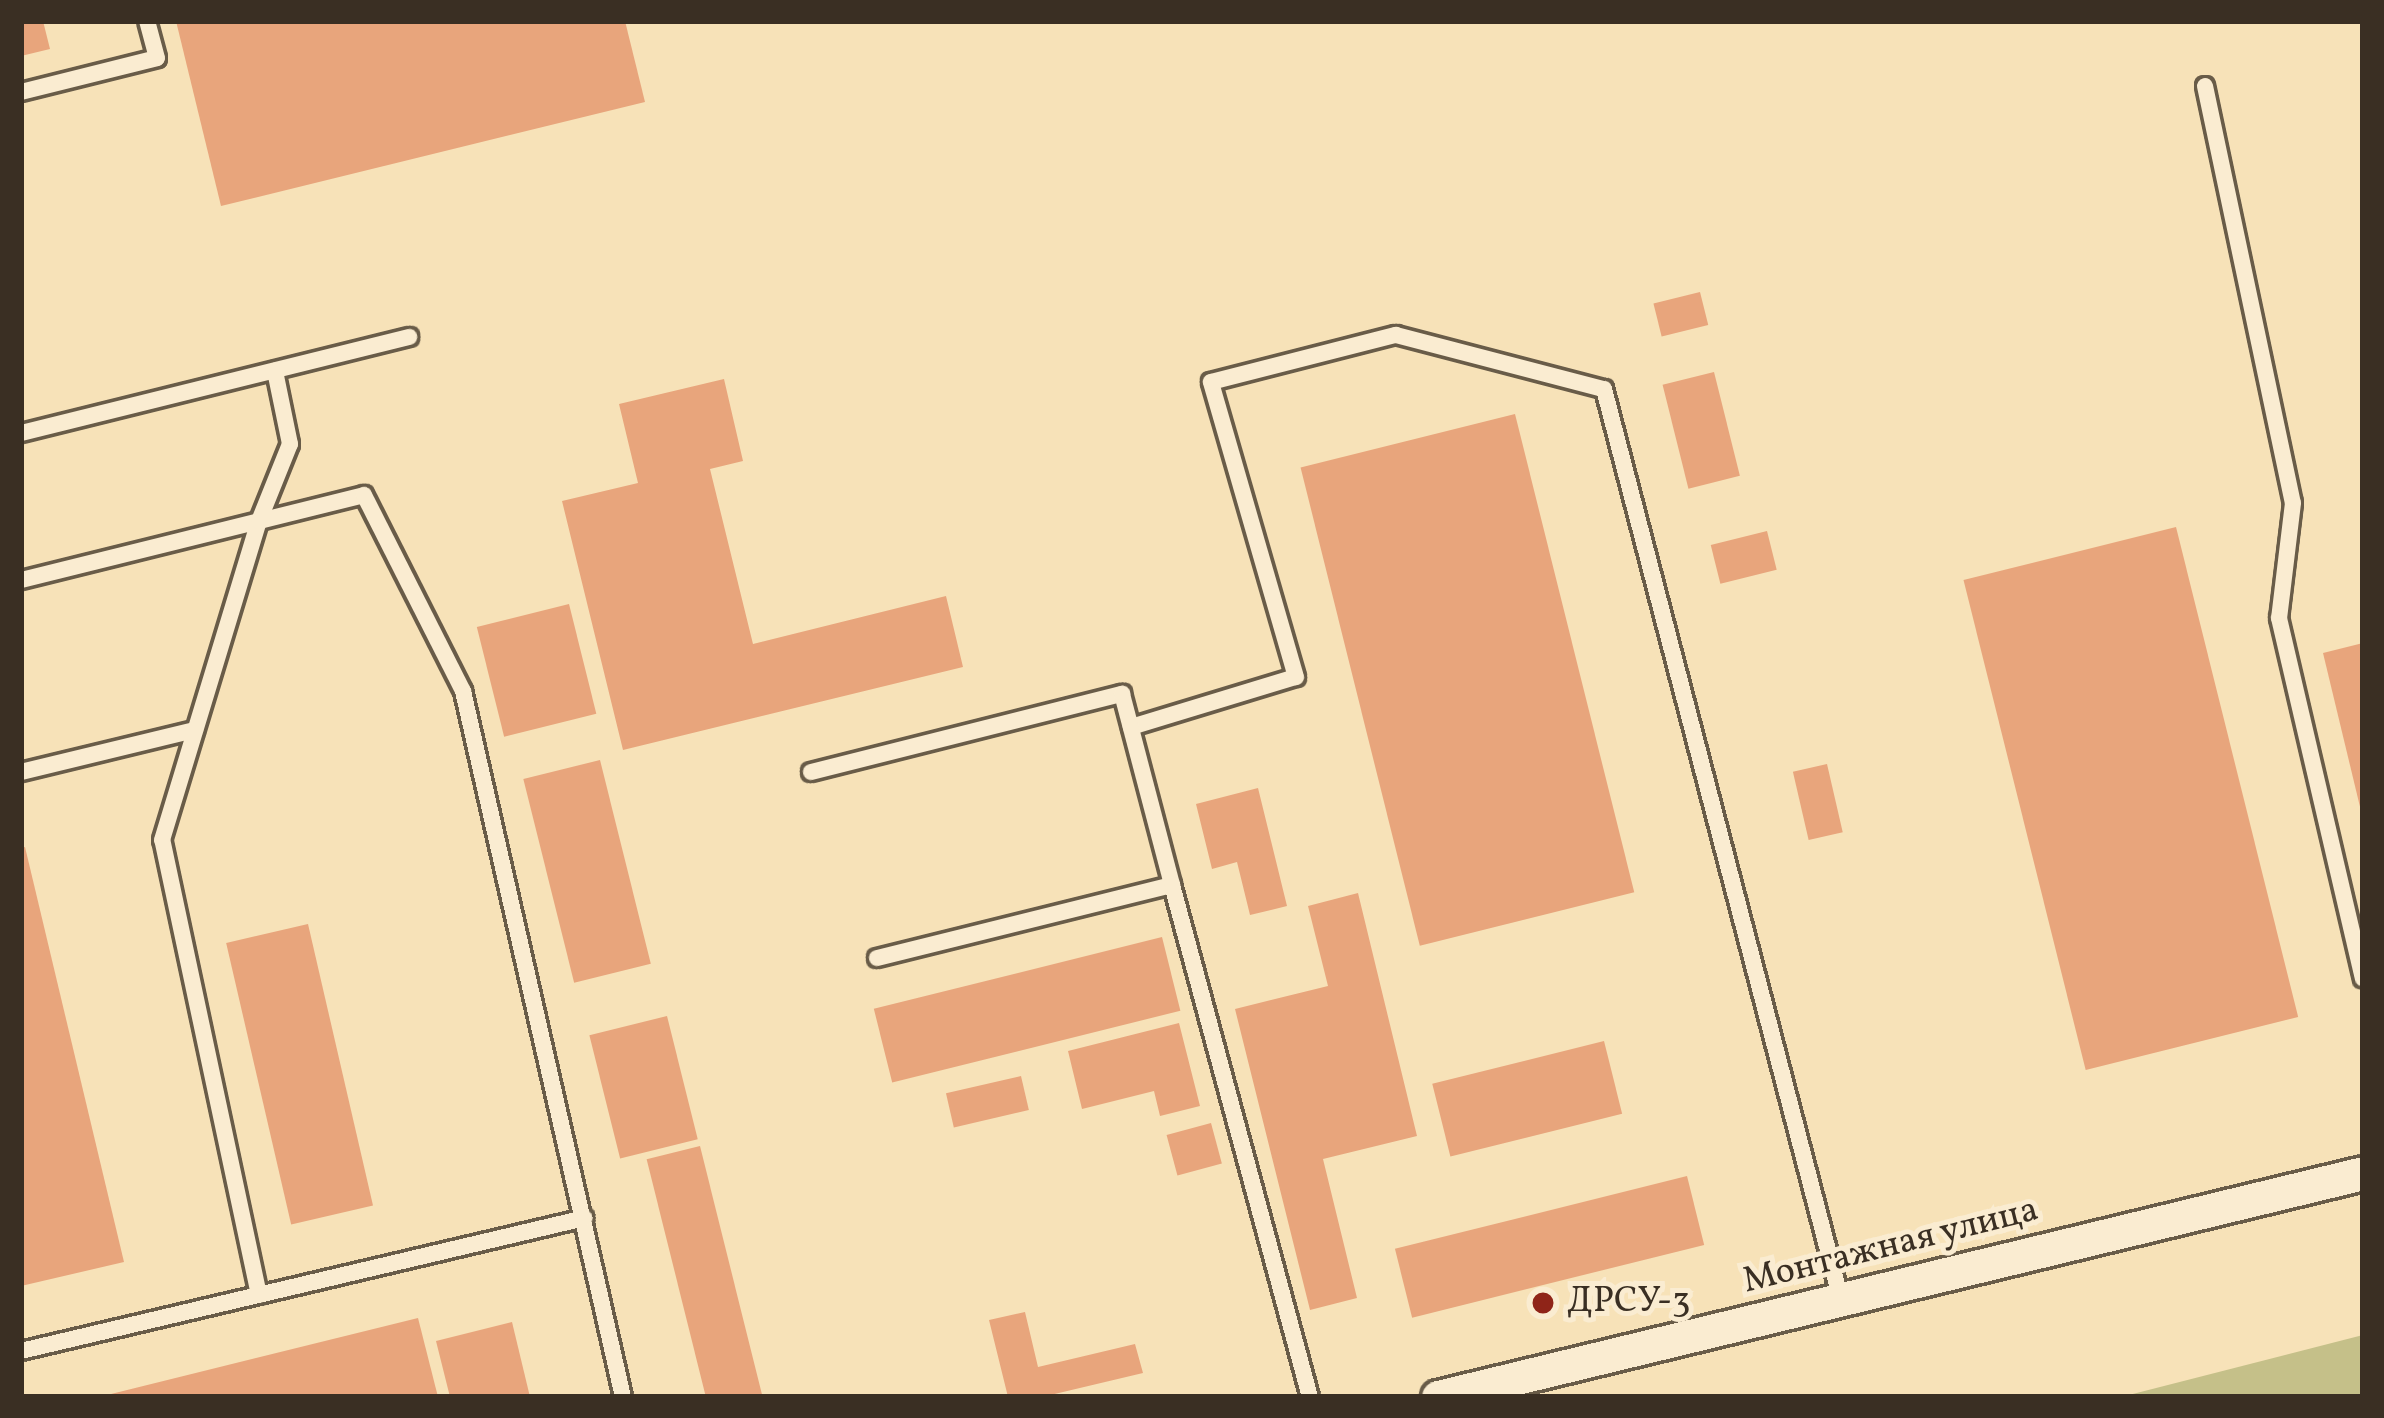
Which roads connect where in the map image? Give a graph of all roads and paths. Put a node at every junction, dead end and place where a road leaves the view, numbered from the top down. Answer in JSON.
{"nodes":[{"id":1,"x":147,"y":21,"type":"edge"},
{"id":2,"x":2205,"y":86,"type":"dead end"},
{"id":3,"x":21,"y":92,"type":"edge"},
{"id":4,"x":409,"y":337,"type":"dead end"},
{"id":5,"x":275,"y":371,"type":"junction"},
{"id":6,"x":21,"y":433,"type":"edge"},
{"id":7,"x":259,"y":521,"type":"junction"},
{"id":8,"x":21,"y":580,"type":"edge"},
{"id":9,"x":1131,"y":727,"type":"junction"},
{"id":10,"x":195,"y":730,"type":"junction"},
{"id":11,"x":21,"y":772,"type":"edge"},
{"id":12,"x":811,"y":772,"type":"dead end"},
{"id":13,"x":1172,"y":885,"type":"junction"},
{"id":14,"x":877,"y":958,"type":"dead end"},
{"id":15,"x":2363,"y":977,"type":"edge"},
{"id":16,"x":2363,"y":1173,"type":"edge"},
{"id":17,"x":585,"y":1218,"type":"junction"},
{"id":18,"x":259,"y":1295,"type":"junction"},
{"id":19,"x":1840,"y":1300,"type":"junction"},
{"id":20,"x":21,"y":1351,"type":"edge"},
{"id":21,"x":623,"y":1397,"type":"edge"},
{"id":22,"x":1310,"y":1397,"type":"edge"},
{"id":23,"x":1438,"y":1397,"type":"edge"}],
"edges":[{"from":1,"to":3,"type":"lane"},
{"from":2,"to":15,"type":"lane"},
{"from":4,"to":5,"type":"lane"},
{"from":5,"to":6,"type":"lane"},
{"from":5,"to":7,"type":"lane"},
{"from":7,"to":8,"type":"lane"},
{"from":7,"to":10,"type":"lane"},
{"from":7,"to":17,"type":"lane"},
{"from":9,"to":12,"type":"lane"},
{"from":9,"to":13,"type":"lane"},
{"from":9,"to":19,"type":"lane"},
{"from":10,"to":11,"type":"lane"},
{"from":10,"to":18,"type":"lane"},
{"from":13,"to":14,"type":"lane"},
{"from":13,"to":22,"type":"lane"},
{"from":16,"to":19,"type":"street","name":"Монтажная улица"},
{"from":17,"to":18,"type":"lane"},
{"from":17,"to":21,"type":"lane"},
{"from":18,"to":20,"type":"lane"},
{"from":19,"to":23,"type":"street","name":"Монтажная улица"}]}
